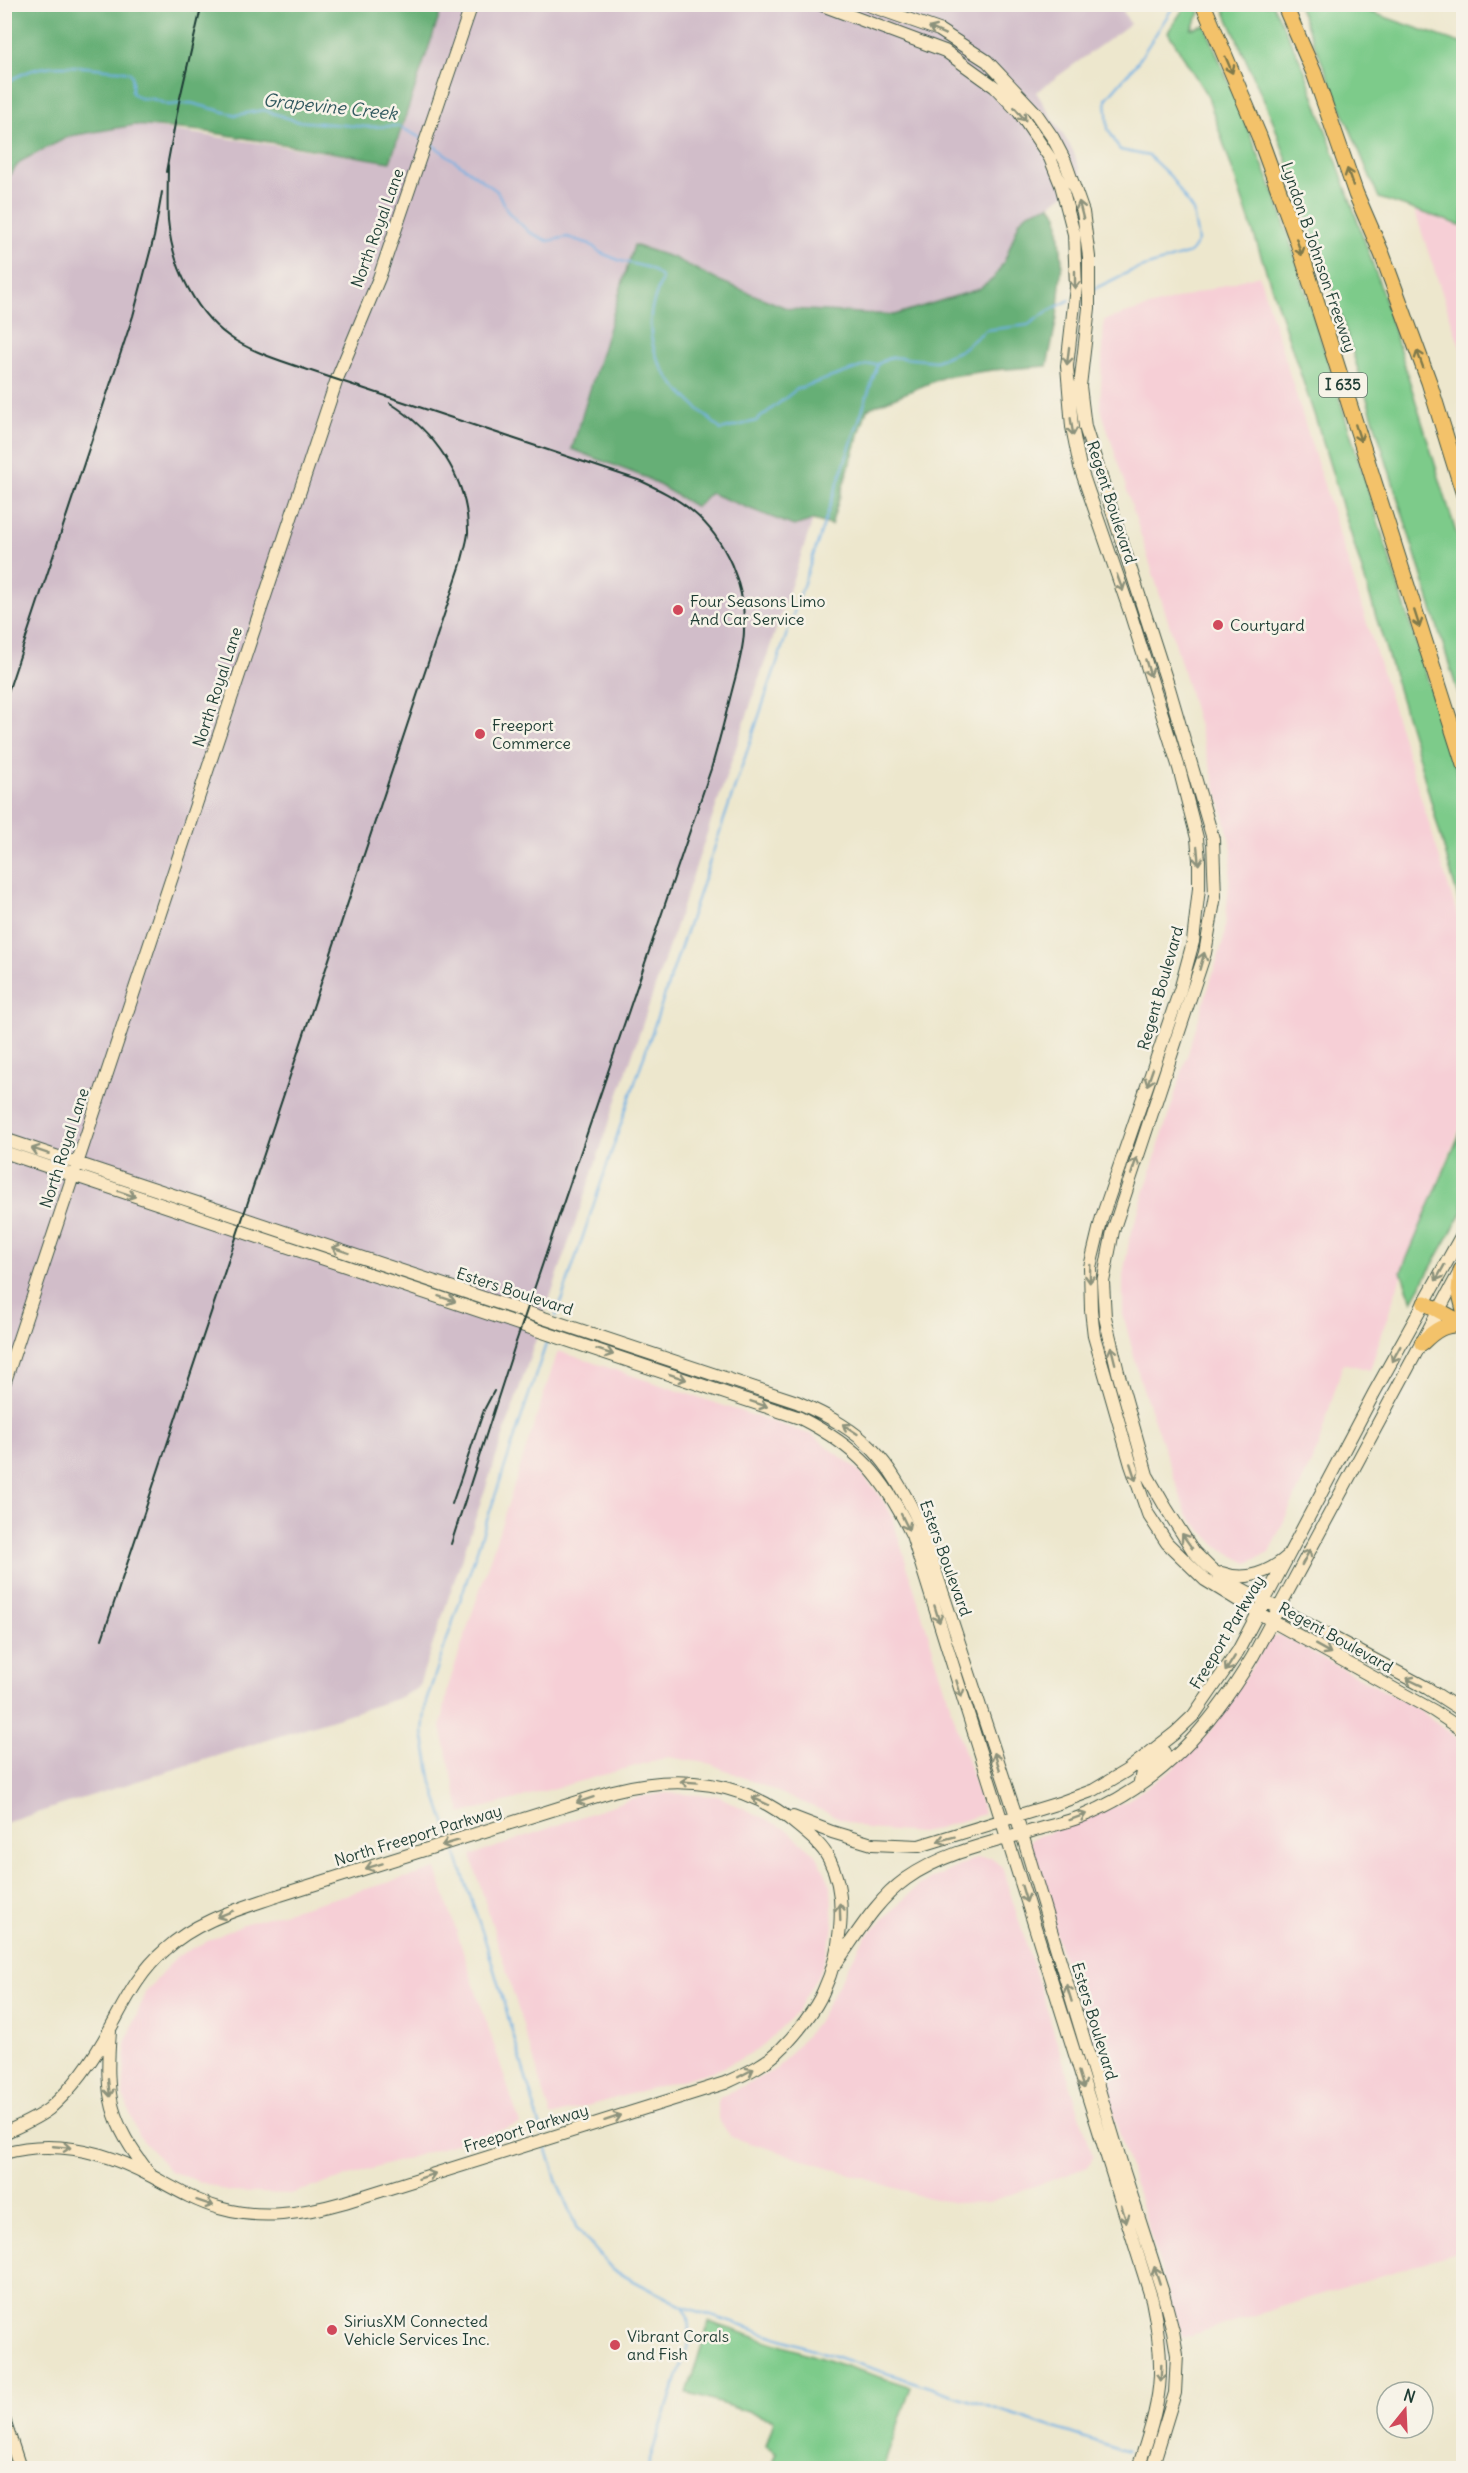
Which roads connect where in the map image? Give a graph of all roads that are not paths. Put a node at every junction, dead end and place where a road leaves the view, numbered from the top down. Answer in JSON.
{"nodes":[{"id":1,"x":472,"y":4,"type":"edge"},
{"id":2,"x":819,"y":4,"type":"edge"},
{"id":3,"x":865,"y":4,"type":"edge"},
{"id":4,"x":1284,"y":4,"type":"edge"},
{"id":5,"x":1205,"y":8,"type":"edge"},
{"id":6,"x":1069,"y":191,"type":"junction"},
{"id":7,"x":1080,"y":232,"type":"junction"},
{"id":8,"x":1429,"y":382,"type":"junction"},
{"id":9,"x":1464,"y":471,"type":"edge"},
{"id":10,"x":1464,"y":495,"type":"edge"},
{"id":11,"x":1143,"y":608,"type":"junction"},
{"id":12,"x":1130,"y":612,"type":"junction"},
{"id":13,"x":1464,"y":765,"type":"edge"},
{"id":14,"x":4,"y":1139,"type":"edge"},
{"id":15,"x":4,"y":1152,"type":"edge"},
{"id":16,"x":76,"y":1162,"type":"junction"},
{"id":17,"x":72,"y":1176,"type":"junction"},
{"id":18,"x":1464,"y":1231,"type":"edge"},
{"id":19,"x":1462,"y":1268,"type":"edge"},
{"id":20,"x":1426,"y":1299,"type":"junction"},
{"id":21,"x":1441,"y":1307,"type":"junction"},
{"id":22,"x":1464,"y":1310,"type":"edge"},
{"id":23,"x":1464,"y":1316,"type":"edge"},
{"id":24,"x":1464,"y":1324,"type":"edge"},
{"id":25,"x":1422,"y":1342,"type":"junction"},
{"id":26,"x":4,"y":1384,"type":"edge"},
{"id":27,"x":1292,"y":1553,"type":"junction"},
{"id":28,"x":1213,"y":1570,"type":"junction"},
{"id":29,"x":1265,"y":1601,"type":"junction"},
{"id":30,"x":1279,"y":1609,"type":"junction"},
{"id":31,"x":1259,"y":1614,"type":"junction"},
{"id":32,"x":1272,"y":1621,"type":"junction"},
{"id":33,"x":1464,"y":1713,"type":"edge"},
{"id":34,"x":1464,"y":1731,"type":"edge"},
{"id":35,"x":1175,"y":1733,"type":"junction"},
{"id":36,"x":1139,"y":1786,"type":"junction"},
{"id":37,"x":784,"y":1813,"type":"junction"},
{"id":38,"x":1016,"y":1817,"type":"junction"},
{"id":39,"x":1002,"y":1822,"type":"junction"},
{"id":40,"x":1022,"y":1834,"type":"junction"},
{"id":41,"x":1006,"y":1838,"type":"junction"},
{"id":42,"x":831,"y":1970,"type":"junction"},
{"id":43,"x":110,"y":2030,"type":"junction"},
{"id":44,"x":4,"y":2133,"type":"edge"},
{"id":45,"x":4,"y":2153,"type":"edge"},
{"id":46,"x":153,"y":2177,"type":"junction"},
{"id":47,"x":1168,"y":2312,"type":"junction"},
{"id":48,"x":1155,"y":2315,"type":"junction"},
{"id":49,"x":5,"y":2421,"type":"edge"},
{"id":50,"x":20,"y":2469,"type":"edge"},
{"id":51,"x":1138,"y":2469,"type":"edge"},
{"id":52,"x":1152,"y":2469,"type":"edge"}],
"edges":[{"from":1,"to":16,"type":"main road","name":"North Royal Lane"},
{"from":2,"to":6,"type":"main road","name":"Regent Boulevard","one_way":true},
{"from":6,"to":3,"type":"main road","name":"Regent Boulevard","one_way":true},
{"from":8,"to":4,"type":"highway","one_way":true},
{"from":5,"to":13,"type":"highway","name":"Lyndon B Johnson Freeway","number":"I 635","one_way":true},
{"from":6,"to":7,"type":"main road","name":"Regent Boulevard"},
{"from":7,"to":11,"type":"main road","name":"Regent Boulevard"},
{"from":7,"to":12,"type":"main road","name":"Regent Boulevard","one_way":true},
{"from":8,"to":9,"type":"highway"},
{"from":8,"to":10,"type":"highway"},
{"from":11,"to":12,"type":"main road"},
{"from":28,"to":11,"type":"main road","name":"Regent Boulevard","one_way":true},
{"from":12,"to":31,"type":"main road","name":"Regent Boulevard","one_way":true},
{"from":16,"to":14,"type":"main road","name":"Esters Boulevard","one_way":true},
{"from":15,"to":17,"type":"main road","name":"Esters Boulevard"},
{"from":16,"to":17,"type":"main road","name":"North Royal Lane"},
{"from":38,"to":16,"type":"main road","name":"Esters Boulevard","one_way":true},
{"from":17,"to":26,"type":"main road","name":"North Royal Lane"},
{"from":17,"to":39,"type":"main road","name":"Esters Boulevard","one_way":true},
{"from":18,"to":20,"type":"main road","name":"Freeport Parkway","one_way":true},
{"from":19,"to":21,"type":"main road","name":"Freeport Parkway"},
{"from":19,"to":22,"type":"highway"},
{"from":20,"to":21,"type":"highway"},
{"from":20,"to":27,"type":"main road","name":"Freeport Parkway","one_way":true},
{"from":21,"to":23,"type":"highway"},
{"from":21,"to":24,"type":"highway"},
{"from":21,"to":25,"type":"main road","name":"Freeport Parkway"},
{"from":24,"to":25,"type":"highway"},
{"from":30,"to":25,"type":"main road","name":"Freeport Parkway","one_way":true},
{"from":27,"to":28,"type":"main road"},
{"from":27,"to":29,"type":"main road","name":"Freeport Parkway"},
{"from":28,"to":29,"type":"main road","name":"Regent Boulevard"},
{"from":29,"to":30,"type":"main road","name":"Regent Boulevard"},
{"from":29,"to":31,"type":"main road","name":"Freeport Parkway"},
{"from":30,"to":32,"type":"main road","name":"Freeport Parkway"},
{"from":33,"to":30,"type":"main road","name":"Regent Boulevard","one_way":true},
{"from":31,"to":32,"type":"main road","name":"Regent Boulevard"},
{"from":31,"to":35,"type":"main road","name":"Freeport Parkway","one_way":true},
{"from":32,"to":34,"type":"main road","name":"Regent Boulevard","one_way":true},
{"from":32,"to":36,"type":"main road","name":"Freeport Parkway"},
{"from":35,"to":36,"type":"main road"},
{"from":35,"to":38,"type":"main road","name":"Freeport Parkway"},
{"from":40,"to":36,"type":"main road","name":"Freeport Parkway","one_way":true},
{"from":39,"to":37,"type":"main road","name":"Freeport Parkway","one_way":true},
{"from":42,"to":37,"type":"main road","one_way":true},
{"from":37,"to":43,"type":"main road","name":"North Freeport Parkway","one_way":true},
{"from":38,"to":39,"type":"main road","name":"Freeport Parkway"},
{"from":38,"to":40,"type":"main road","name":"Esters Boulevard"},
{"from":39,"to":41,"type":"main road","name":"Esters Boulevard"},
{"from":40,"to":41,"type":"main road","name":"Freeport Parkway"},
{"from":47,"to":40,"type":"main road","name":"Esters Boulevard","one_way":true},
{"from":41,"to":42,"type":"main road","name":"Freeport Parkway"},
{"from":41,"to":48,"type":"main road","name":"Esters Boulevard","one_way":true},
{"from":46,"to":42,"type":"main road","name":"Freeport Parkway","one_way":true},
{"from":43,"to":44,"type":"main road"},
{"from":43,"to":46,"type":"main road","one_way":true},
{"from":45,"to":46,"type":"main road","one_way":true},
{"from":47,"to":48,"type":"main road"},
{"from":47,"to":52,"type":"main road","name":"Esters Boulevard"},
{"from":48,"to":51,"type":"main road","name":"Esters Boulevard","one_way":true},
{"from":49,"to":50,"type":"main road"}]}
